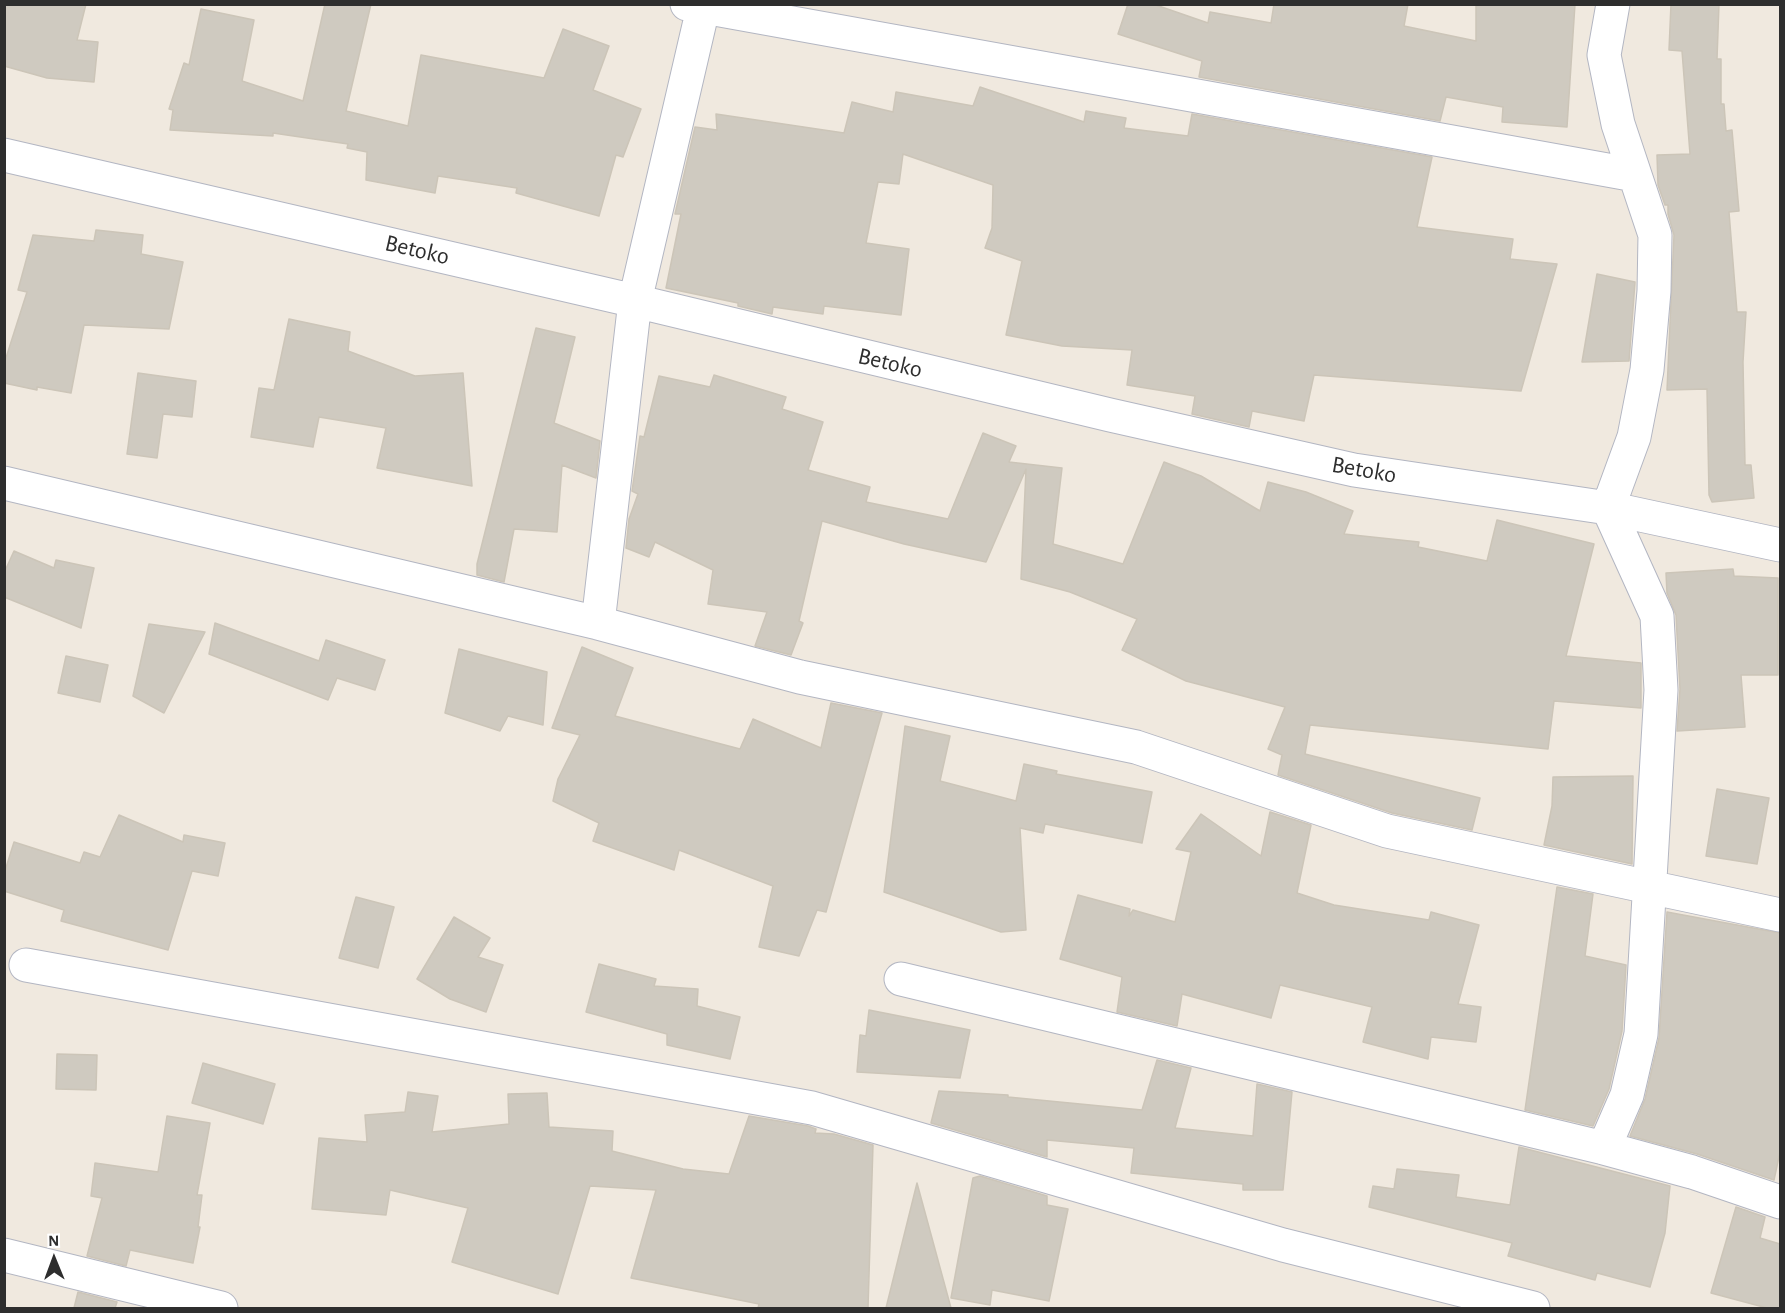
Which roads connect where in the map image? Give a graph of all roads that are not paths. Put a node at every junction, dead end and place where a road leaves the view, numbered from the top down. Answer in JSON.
{"nodes":[{"id":1,"x":1613,"y":4,"type":"edge"},
{"id":2,"x":698,"y":6,"type":"edge"},
{"id":3,"x":4,"y":155,"type":"edge"},
{"id":4,"x":1635,"y":175,"type":"junction"},
{"id":5,"x":635,"y":301,"type":"junction"},
{"id":6,"x":4,"y":483,"type":"edge"},
{"id":7,"x":1608,"y":508,"type":"junction"},
{"id":8,"x":1780,"y":544,"type":"edge"},
{"id":9,"x":598,"y":623,"type":"junction"},
{"id":10,"x":1650,"y":890,"type":"junction"},
{"id":11,"x":1780,"y":915,"type":"edge"},
{"id":12,"x":26,"y":965,"type":"dead end"},
{"id":13,"x":901,"y":979,"type":"dead end"},
{"id":14,"x":1604,"y":1148,"type":"junction"},
{"id":15,"x":1780,"y":1202,"type":"edge"},
{"id":16,"x":4,"y":1255,"type":"edge"},
{"id":17,"x":221,"y":1308,"type":"edge"},
{"id":18,"x":1533,"y":1308,"type":"edge"}],
"edges":[{"from":1,"to":4,"type":"street"},
{"from":2,"to":4,"type":"street"},
{"from":2,"to":5,"type":"street"},
{"from":3,"to":5,"type":"street","name":"Betoko"},
{"from":4,"to":7,"type":"street"},
{"from":5,"to":7,"type":"street","name":"Betoko"},
{"from":5,"to":9,"type":"street"},
{"from":6,"to":9,"type":"street"},
{"from":7,"to":8,"type":"street","name":"Betoko"},
{"from":7,"to":10,"type":"street"},
{"from":9,"to":10,"type":"street"},
{"from":10,"to":11,"type":"street"},
{"from":10,"to":14,"type":"street"},
{"from":12,"to":18,"type":"street"},
{"from":13,"to":14,"type":"street"},
{"from":14,"to":15,"type":"street"},
{"from":16,"to":17,"type":"street"}]}
